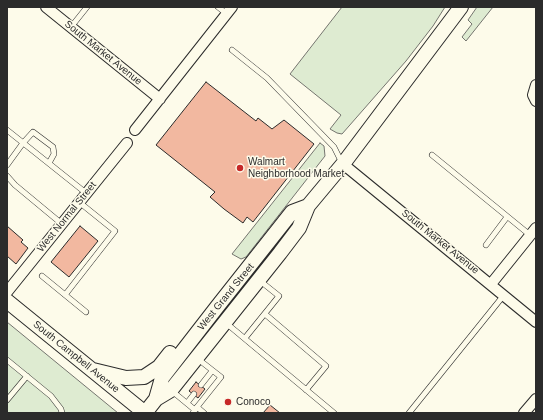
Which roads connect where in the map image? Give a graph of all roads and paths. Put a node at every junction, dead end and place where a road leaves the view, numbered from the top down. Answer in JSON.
{"nodes":[{"id":1,"x":46,"y":7,"type":"edge"},
{"id":2,"x":87,"y":7,"type":"edge"},
{"id":3,"x":218,"y":7,"type":"edge"},
{"id":4,"x":453,"y":7,"type":"edge"},
{"id":5,"x":461,"y":7,"type":"edge"},
{"id":6,"x":229,"y":10,"type":"edge"},
{"id":7,"x":448,"y":25,"type":"junction"},
{"id":8,"x":71,"y":27,"type":"junction"},
{"id":9,"x":232,"y":50,"type":"dead end"},
{"id":10,"x":160,"y":99,"type":"junction"},
{"id":11,"x":7,"y":130,"type":"edge"},
{"id":12,"x":135,"y":130,"type":"dead end"},
{"id":13,"x":23,"y":143,"type":"junction"},
{"id":14,"x":127,"y":143,"type":"dead end"},
{"id":15,"x":432,"y":155,"type":"dead end"},
{"id":16,"x":48,"y":163,"type":"junction"},
{"id":17,"x":343,"y":164,"type":"junction"},
{"id":18,"x":7,"y":165,"type":"edge"},
{"id":19,"x":7,"y":176,"type":"edge"},
{"id":20,"x":86,"y":193,"type":"junction"},
{"id":21,"x":79,"y":202,"type":"junction"},
{"id":22,"x":308,"y":206,"type":"junction"},
{"id":23,"x":507,"y":217,"type":"junction"},
{"id":24,"x":62,"y":224,"type":"junction"},
{"id":25,"x":533,"y":232,"type":"edge"},
{"id":26,"x":486,"y":245,"type":"dead end"},
{"id":27,"x":42,"y":276,"type":"dead end"},
{"id":28,"x":258,"y":280,"type":"junction"},
{"id":29,"x":491,"y":284,"type":"junction"},
{"id":30,"x":7,"y":292,"type":"edge"},
{"id":31,"x":65,"y":295,"type":"junction"},
{"id":32,"x":504,"y":295,"type":"junction"},
{"id":33,"x":7,"y":302,"type":"edge"},
{"id":34,"x":86,"y":312,"type":"dead end"},
{"id":35,"x":265,"y":314,"type":"junction"},
{"id":36,"x":225,"y":322,"type":"junction"},
{"id":37,"x":536,"y":322,"type":"edge"},
{"id":38,"x":202,"y":327,"type":"junction"},
{"id":39,"x":244,"y":338,"type":"junction"},
{"id":40,"x":196,"y":358,"type":"junction"},
{"id":41,"x":7,"y":360,"type":"edge"},
{"id":42,"x":90,"y":369,"type":"junction"},
{"id":43,"x":212,"y":371,"type":"junction"},
{"id":44,"x":27,"y":376,"type":"junction"},
{"id":45,"x":201,"y":385,"type":"dead end"},
{"id":46,"x":172,"y":390,"type":"junction"},
{"id":47,"x":306,"y":390,"type":"junction"},
{"id":48,"x":194,"y":394,"type":"dead end"},
{"id":49,"x":156,"y":399,"type":"junction"},
{"id":50,"x":536,"y":399,"type":"edge"},
{"id":51,"x":7,"y":400,"type":"edge"},
{"id":52,"x":187,"y":403,"type":"junction"},
{"id":53,"x":195,"y":410,"type":"edge"},
{"id":54,"x":62,"y":413,"type":"edge"},
{"id":55,"x":145,"y":413,"type":"edge"},
{"id":56,"x":204,"y":413,"type":"edge"},
{"id":57,"x":334,"y":413,"type":"edge"},
{"id":58,"x":409,"y":413,"type":"edge"},
{"id":59,"x":524,"y":413,"type":"edge"}],
"edges":[{"from":1,"to":8,"type":"street","name":"South Market Avenue"},
{"from":2,"to":8,"type":"lane"},
{"from":3,"to":6,"type":"lane"},
{"from":4,"to":7,"type":"main road","name":"West Grand Street"},
{"from":5,"to":7,"type":"main road","name":"West Grand Street"},
{"from":6,"to":10,"type":"street"},
{"from":7,"to":17,"type":"main road","name":"West Grand Street"},
{"from":8,"to":10,"type":"street","name":"South Market Avenue"},
{"from":9,"to":17,"type":"lane"},
{"from":10,"to":12,"type":"street"},
{"from":11,"to":13,"type":"lane"},
{"from":13,"to":16,"type":"lane"},
{"from":13,"to":16,"type":"lane"},
{"from":13,"to":18,"type":"lane"},
{"from":14,"to":20,"type":"street","name":"West Normal Street"},
{"from":15,"to":23,"type":"lane"},
{"from":16,"to":20,"type":"lane"},
{"from":17,"to":22,"type":"main road","name":"West Grand Street"},
{"from":17,"to":29,"type":"street","name":"South Market Avenue"},
{"from":19,"to":24,"type":"lane"},
{"from":20,"to":21,"type":"street","name":"West Normal Street"},
{"from":21,"to":24,"type":"street","name":"West Normal Street"},
{"from":21,"to":31,"type":"lane"},
{"from":22,"to":28,"type":"main road","name":"West Grand Street"},
{"from":22,"to":38,"type":"main road","name":"West Grand Street"},
{"from":23,"to":25,"type":"lane"},
{"from":23,"to":26,"type":"lane"},
{"from":24,"to":30,"type":"street","name":"West Normal Street"},
{"from":25,"to":29,"type":"street"},
{"from":27,"to":31,"type":"lane"},
{"from":28,"to":35,"type":"lane"},
{"from":28,"to":36,"type":"main road","name":"West Grand Street"},
{"from":29,"to":32,"type":"street","name":"South Market Avenue"},
{"from":31,"to":34,"type":"lane"},
{"from":32,"to":37,"type":"street","name":"South Market Avenue"},
{"from":32,"to":58,"type":"lane"},
{"from":33,"to":42,"type":"main road","name":"South Campbell Avenue"},
{"from":35,"to":39,"type":"lane"},
{"from":35,"to":47,"type":"lane"},
{"from":36,"to":39,"type":"lane"},
{"from":36,"to":40,"type":"main road","name":"West Grand Street"},
{"from":38,"to":42,"type":"main road"},
{"from":38,"to":49,"type":"main road","name":"West Grand Street"},
{"from":39,"to":47,"type":"lane"},
{"from":40,"to":43,"type":"lane"},
{"from":40,"to":46,"type":"main road","name":"West Grand Street"},
{"from":41,"to":44,"type":"lane"},
{"from":42,"to":55,"type":"main road","name":"South Campbell Avenue"},
{"from":43,"to":45,"type":"lane"},
{"from":43,"to":53,"type":"lane"},
{"from":44,"to":51,"type":"lane"},
{"from":44,"to":54,"type":"lane"},
{"from":46,"to":49,"type":"main road","name":"West Grand Street"},
{"from":46,"to":52,"type":"lane"},
{"from":47,"to":57,"type":"lane"},
{"from":48,"to":52,"type":"lane"},
{"from":49,"to":55,"type":"main road","name":"West Grand Street"},
{"from":50,"to":59,"type":"street"},
{"from":52,"to":53,"type":"lane"},
{"from":53,"to":56,"type":"lane"}]}
